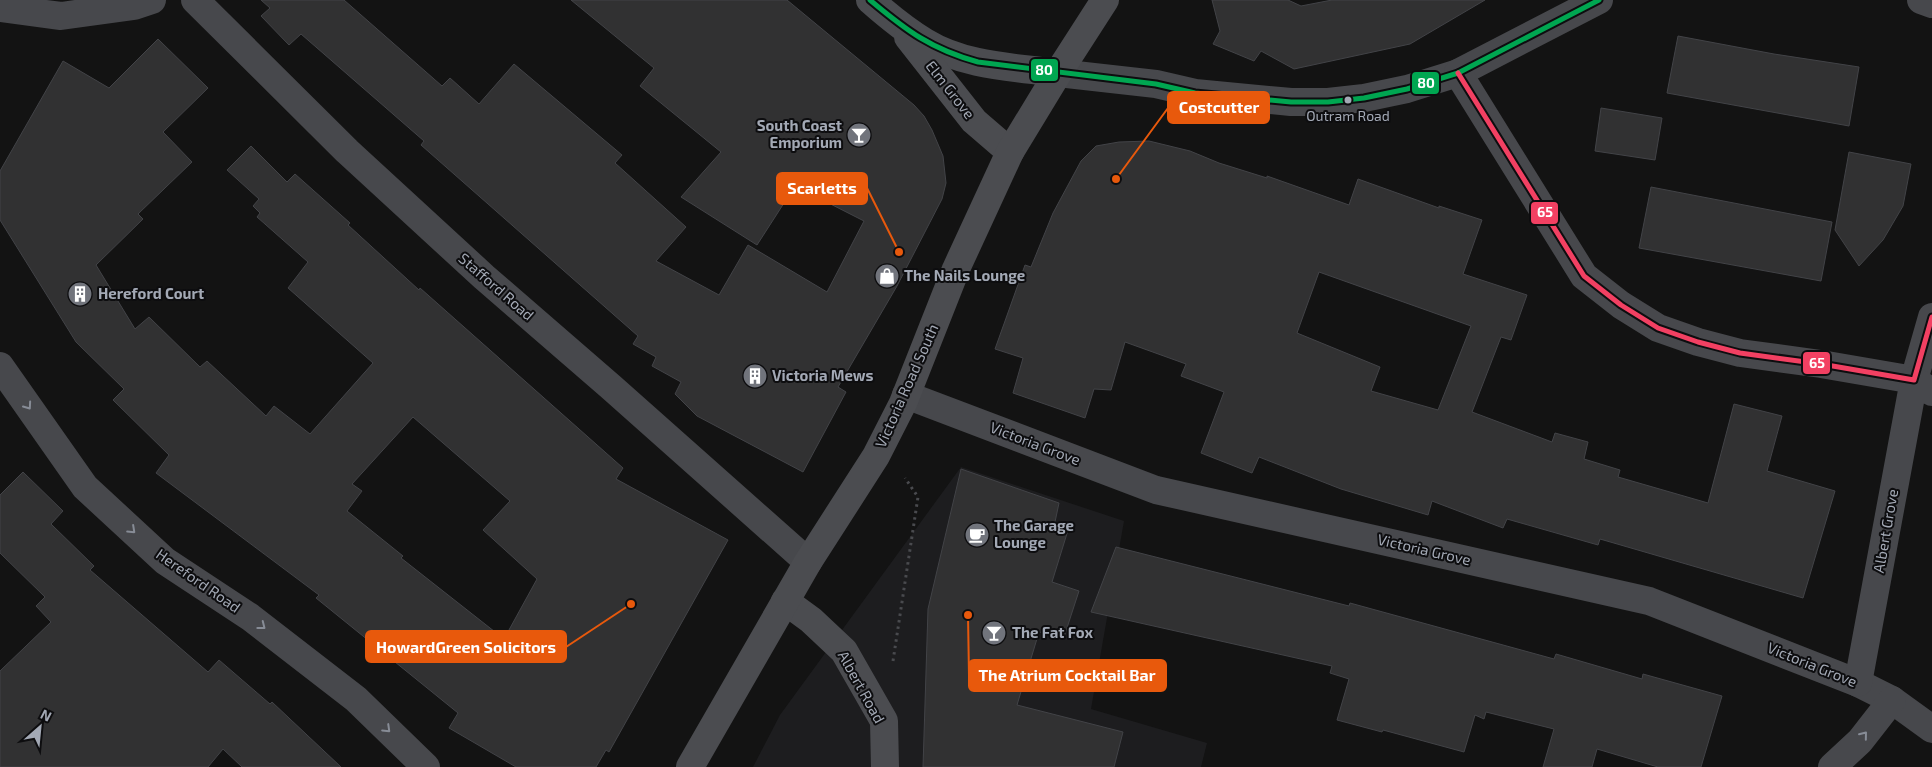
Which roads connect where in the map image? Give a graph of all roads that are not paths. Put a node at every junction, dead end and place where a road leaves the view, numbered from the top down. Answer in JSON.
{"nodes":[{"id":1,"x":152,"y":0,"type":"edge"},
{"id":2,"x":195,"y":0,"type":"edge"},
{"id":3,"x":870,"y":0,"type":"edge"},
{"id":4,"x":1105,"y":0,"type":"edge"},
{"id":5,"x":1599,"y":0,"type":"edge"},
{"id":6,"x":1921,"y":0,"type":"edge"},
{"id":7,"x":1932,"y":4,"type":"edge"},
{"id":8,"x":0,"y":8,"type":"edge"},
{"id":9,"x":896,"y":22,"type":"junction"},
{"id":10,"x":1058,"y":73,"type":"junction"},
{"id":11,"x":1458,"y":73,"type":"junction"},
{"id":12,"x":1010,"y":152,"type":"junction"},
{"id":13,"x":1932,"y":317,"type":"edge"},
{"id":14,"x":0,"y":366,"type":"edge"},
{"id":15,"x":1923,"y":386,"type":"edge"},
{"id":16,"x":906,"y":395,"type":"junction"},
{"id":17,"x":808,"y":562,"type":"junction"},
{"id":18,"x":785,"y":601,"type":"junction"},
{"id":19,"x":1858,"y":683,"type":"junction"},
{"id":20,"x":1892,"y":700,"type":"junction"},
{"id":21,"x":1932,"y":729,"type":"edge"},
{"id":22,"x":426,"y":767,"type":"edge"},
{"id":23,"x":690,"y":767,"type":"edge"},
{"id":24,"x":885,"y":767,"type":"edge"},
{"id":25,"x":1832,"y":767,"type":"edge"}],
"edges":[{"from":1,"to":8,"type":"street"},
{"from":2,"to":17,"type":"street","name":"Stafford Road"},
{"from":3,"to":9,"type":"main road","name":"Elm Grove"},
{"from":4,"to":10,"type":"main road","name":"Victoria Road South"},
{"from":5,"to":11,"type":"street"},
{"from":6,"to":7,"type":"street"},
{"from":9,"to":10,"type":"main road","name":"Elm Grove"},
{"from":9,"to":12,"type":"main road","name":"Elm Grove"},
{"from":10,"to":11,"type":"street"},
{"from":10,"to":12,"type":"main road","name":"Victoria Road South"},
{"from":11,"to":15,"type":"street"},
{"from":12,"to":16,"type":"main road","name":"Victoria Road South"},
{"from":13,"to":15,"type":"street","name":"Albert Grove"},
{"from":14,"to":22,"type":"street","name":"Hereford Road","one_way":true},
{"from":15,"to":19,"type":"street","name":"Albert Grove"},
{"from":16,"to":17,"type":"main road","name":"Victoria Road South"},
{"from":16,"to":19,"type":"street","name":"Victoria Grove"},
{"from":17,"to":18,"type":"main road","name":"Victoria Road South"},
{"from":18,"to":23,"type":"main road","name":"Victoria Road South"},
{"from":18,"to":24,"type":"main road","name":"Albert Road"},
{"from":19,"to":20,"type":"street","name":"Victoria Grove"},
{"from":20,"to":21,"type":"street","name":"Victoria Grove"},
{"from":25,"to":20,"type":"street","one_way":true}]}
